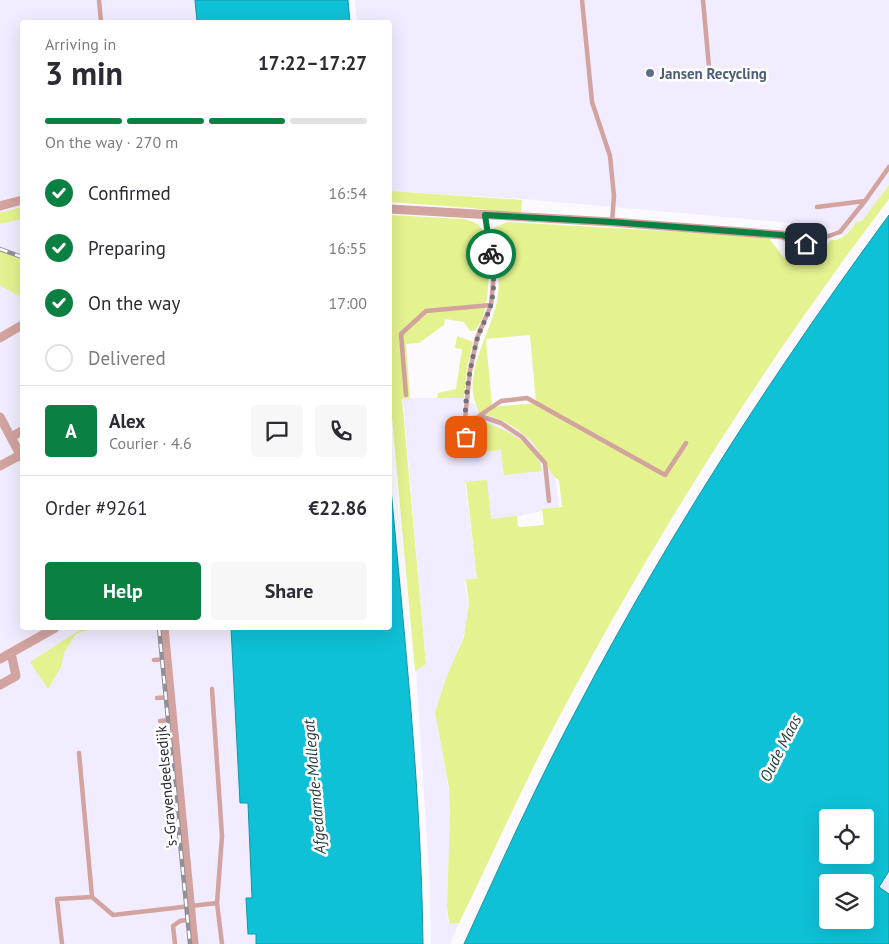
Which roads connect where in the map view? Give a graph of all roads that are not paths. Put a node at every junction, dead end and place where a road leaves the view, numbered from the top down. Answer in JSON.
{"nodes":[{"id":1,"x":99,"y":0,"type":"edge"},
{"id":2,"x":582,"y":0,"type":"edge"},
{"id":3,"x":703,"y":0,"type":"edge"},
{"id":4,"x":101,"y":20,"type":"edge"},
{"id":5,"x":709,"y":67,"type":"dead end"},
{"id":6,"x":889,"y":167,"type":"edge"},
{"id":7,"x":20,"y":201,"type":"edge"},
{"id":8,"x":865,"y":201,"type":"junction"},
{"id":9,"x":0,"y":206,"type":"edge"},
{"id":10,"x":817,"y":207,"type":"dead end"},
{"id":11,"x":392,"y":209,"type":"edge"},
{"id":12,"x":485,"y":215,"type":"junction"},
{"id":13,"x":612,"y":222,"type":"junction"},
{"id":14,"x":806,"y":244,"type":"joint"},
{"id":15,"x":491,"y":305,"type":"junction"},
{"id":16,"x":20,"y":326,"type":"edge"},
{"id":17,"x":0,"y":338,"type":"edge"},
{"id":18,"x":406,"y":395,"type":"dead end"},
{"id":19,"x":0,"y":417,"type":"edge"},
{"id":20,"x":476,"y":418,"type":"junction"},
{"id":21,"x":464,"y":419,"type":"junction"},
{"id":22,"x":20,"y":432,"type":"edge"},
{"id":23,"x":12,"y":437,"type":"junction"},
{"id":24,"x":686,"y":443,"type":"dead end"},
{"id":25,"x":20,"y":451,"type":"edge"},
{"id":26,"x":467,"y":454,"type":"dead end"},
{"id":27,"x":20,"y":456,"type":"edge"},
{"id":28,"x":0,"y":466,"type":"edge"},
{"id":29,"x":549,"y":502,"type":"dead end"},
{"id":30,"x":52,"y":630,"type":"edge"},
{"id":31,"x":164,"y":630,"type":"edge"},
{"id":32,"x":11,"y":653,"type":"junction"},
{"id":33,"x":0,"y":659,"type":"edge"},
{"id":34,"x":167,"y":659,"type":"junction"},
{"id":35,"x":154,"y":660,"type":"dead end"},
{"id":36,"x":0,"y":685,"type":"edge"},
{"id":37,"x":212,"y":689,"type":"dead end"},
{"id":38,"x":171,"y":697,"type":"junction"},
{"id":39,"x":157,"y":698,"type":"dead end"},
{"id":40,"x":174,"y":720,"type":"junction"},
{"id":41,"x":160,"y":721,"type":"dead end"},
{"id":42,"x":79,"y":754,"type":"dead end"},
{"id":43,"x":92,"y":897,"type":"junction"},
{"id":44,"x":218,"y":903,"type":"junction"},
{"id":45,"x":191,"y":906,"type":"junction"},
{"id":46,"x":192,"y":920,"type":"junction"},
{"id":47,"x":62,"y":944,"type":"edge"},
{"id":48,"x":175,"y":944,"type":"edge"},
{"id":49,"x":194,"y":944,"type":"edge"},
{"id":50,"x":222,"y":944,"type":"edge"}],
"edges":[{"from":1,"to":4,"type":"lane"},
{"from":2,"to":13,"type":"lane"},
{"from":3,"to":5,"type":"lane"},
{"from":6,"to":8,"type":"lane"},
{"from":7,"to":9,"type":"street"},
{"from":8,"to":10,"type":"lane"},
{"from":8,"to":14,"type":"lane"},
{"from":11,"to":12,"type":"street"},
{"from":12,"to":13,"type":"street"},
{"from":12,"to":15,"type":"lane"},
{"from":13,"to":14,"type":"street"},
{"from":15,"to":18,"type":"lane"},
{"from":15,"to":21,"type":"lane"},
{"from":16,"to":17,"type":"street"},
{"from":19,"to":23,"type":"street"},
{"from":20,"to":21,"type":"lane"},
{"from":20,"to":24,"type":"lane"},
{"from":20,"to":29,"type":"lane"},
{"from":21,"to":26,"type":"lane"},
{"from":22,"to":23,"type":"street"},
{"from":23,"to":25,"type":"street"},
{"from":27,"to":28,"type":"street"},
{"from":30,"to":32,"type":"street"},
{"from":31,"to":34,"type":"street","name":"'s-Gravendeelsedijk"},
{"from":32,"to":33,"type":"street"},
{"from":32,"to":36,"type":"street"},
{"from":34,"to":35,"type":"lane"},
{"from":34,"to":38,"type":"street","name":"'s-Gravendeelsedijk"},
{"from":37,"to":44,"type":"lane"},
{"from":38,"to":39,"type":"lane"},
{"from":38,"to":40,"type":"street","name":"'s-Gravendeelsedijk"},
{"from":40,"to":41,"type":"lane"},
{"from":40,"to":45,"type":"street","name":"'s-Gravendeelsedijk"},
{"from":42,"to":43,"type":"lane"},
{"from":43,"to":45,"type":"lane"},
{"from":43,"to":47,"type":"lane"},
{"from":44,"to":45,"type":"lane"},
{"from":44,"to":50,"type":"lane"},
{"from":45,"to":46,"type":"street","name":"'s-Gravendeelsedijk"},
{"from":46,"to":48,"type":"lane"},
{"from":46,"to":49,"type":"street","name":"'s-Gravendeelsedijk"}]}
